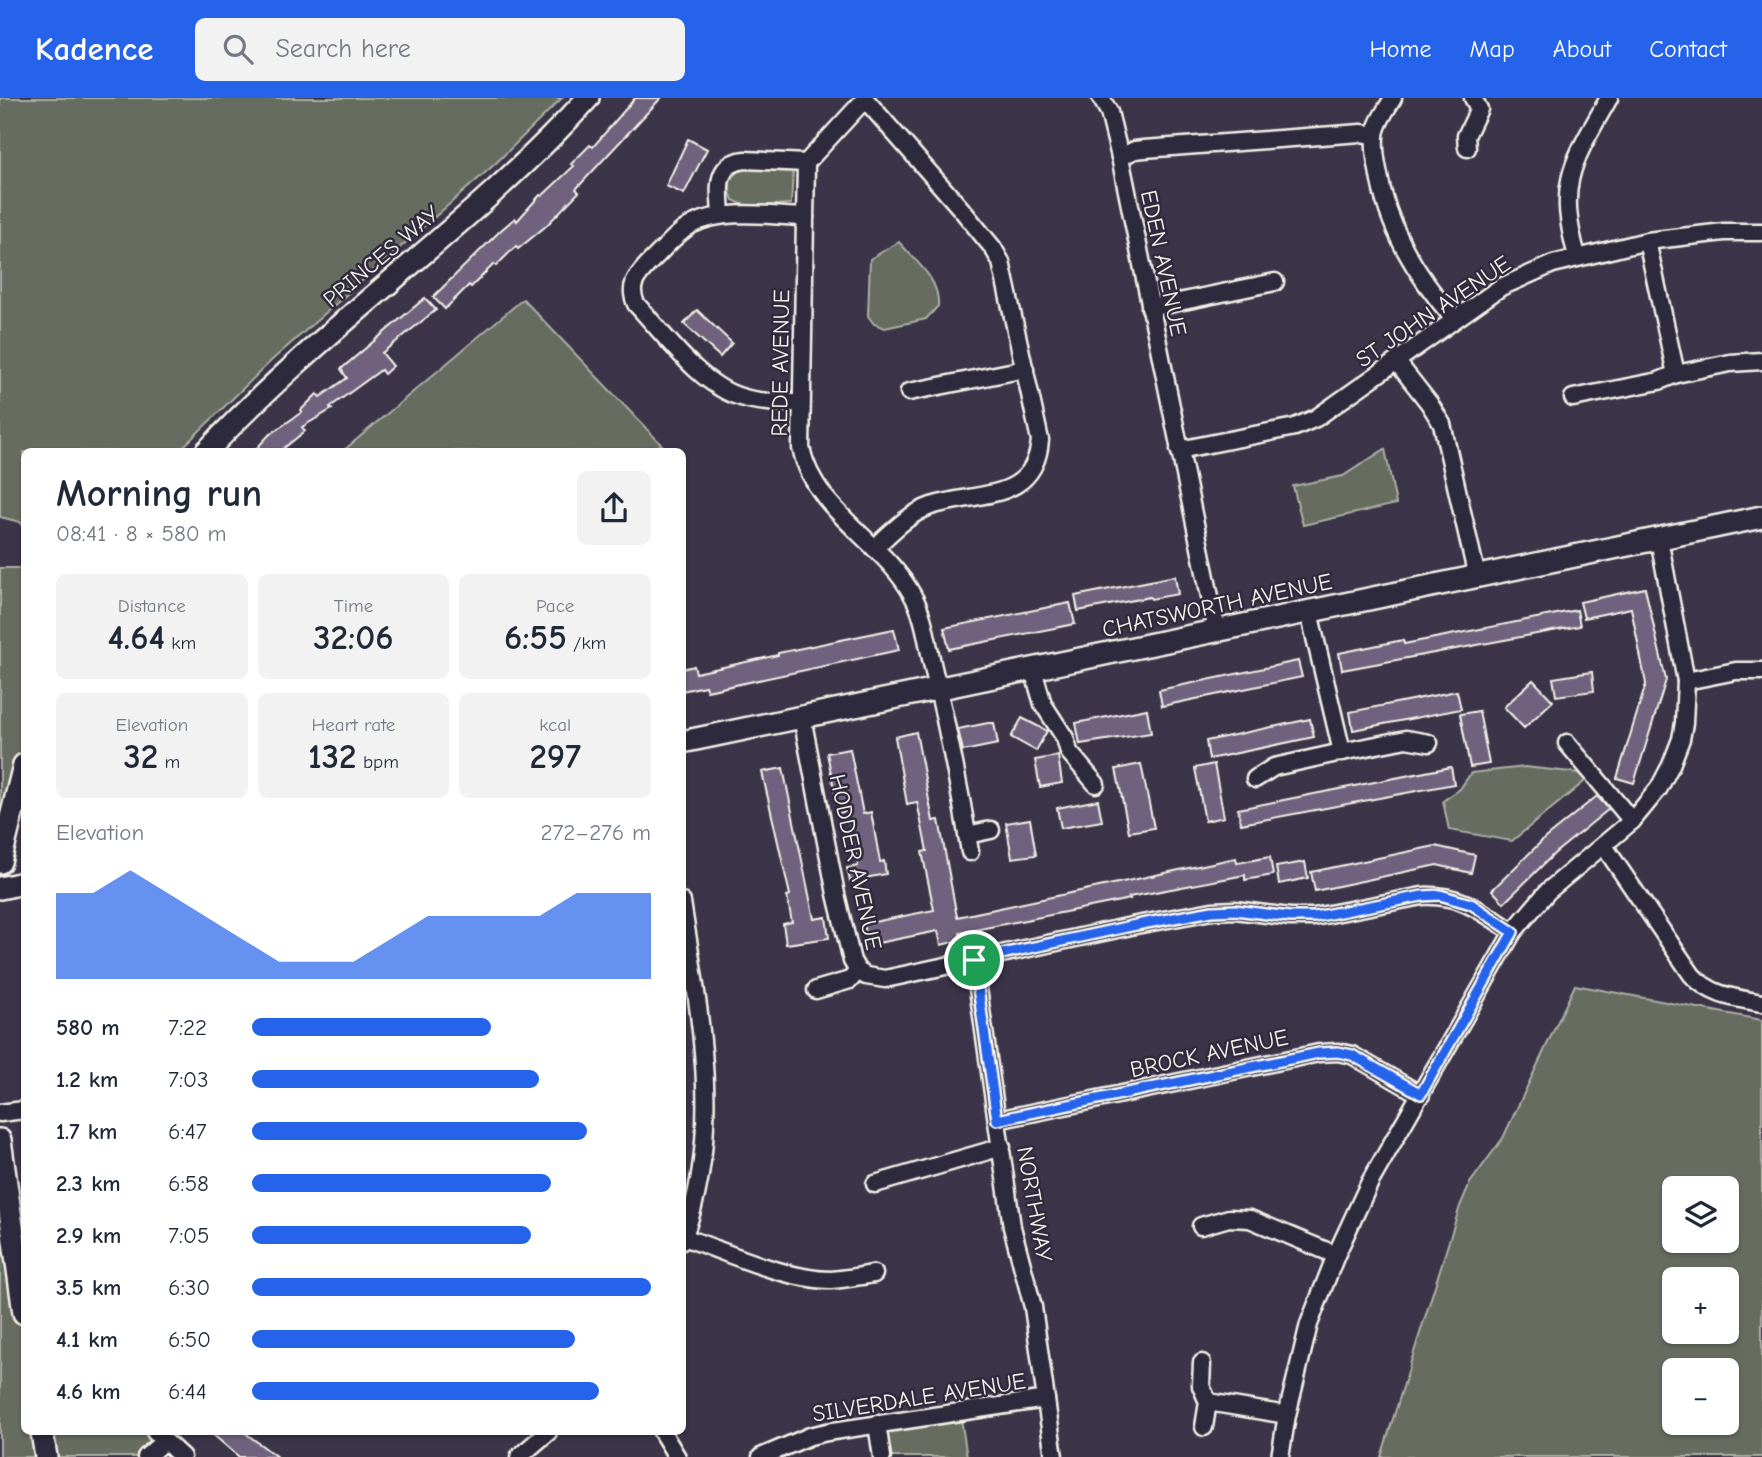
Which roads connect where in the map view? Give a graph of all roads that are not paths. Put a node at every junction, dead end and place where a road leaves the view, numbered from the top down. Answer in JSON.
{"nodes":[{"id":1,"x":588,"y":98,"type":"edge"},
{"id":2,"x":1393,"y":98,"type":"edge"},
{"id":3,"x":1473,"y":98,"type":"edge"},
{"id":4,"x":1609,"y":98,"type":"edge"},
{"id":5,"x":864,"y":99,"type":"edge"},
{"id":6,"x":1105,"y":100,"type":"edge"},
{"id":7,"x":1374,"y":135,"type":"junction"},
{"id":8,"x":1467,"y":148,"type":"dead end"},
{"id":9,"x":1120,"y":157,"type":"junction"},
{"id":10,"x":806,"y":163,"type":"junction"},
{"id":11,"x":722,"y":215,"type":"junction"},
{"id":12,"x":805,"y":217,"type":"junction"},
{"id":13,"x":1762,"y":232,"type":"edge"},
{"id":14,"x":1647,"y":241,"type":"junction"},
{"id":15,"x":1577,"y":256,"type":"junction"},
{"id":16,"x":1275,"y":282,"type":"dead end"},
{"id":17,"x":1150,"y":308,"type":"junction"},
{"id":18,"x":1454,"y":319,"type":"junction"},
{"id":19,"x":1762,"y":361,"type":"edge"},
{"id":20,"x":1397,"y":362,"type":"junction"},
{"id":21,"x":1025,"y":369,"type":"junction"},
{"id":22,"x":1676,"y":374,"type":"junction"},
{"id":23,"x":909,"y":392,"type":"dead end"},
{"id":24,"x":1573,"y":398,"type":"dead end"},
{"id":25,"x":800,"y":403,"type":"junction"},
{"id":26,"x":210,"y":448,"type":"edge"},
{"id":27,"x":1179,"y":450,"type":"junction"},
{"id":28,"x":1762,"y":517,"type":"edge"},
{"id":29,"x":1659,"y":540,"type":"junction"},
{"id":30,"x":874,"y":548,"type":"junction"},
{"id":31,"x":1477,"y":577,"type":"junction"},
{"id":32,"x":1309,"y":612,"type":"junction"},
{"id":33,"x":1217,"y":631,"type":"junction"},
{"id":34,"x":1033,"y":670,"type":"junction"},
{"id":35,"x":1762,"y":671,"type":"edge"},
{"id":36,"x":1686,"y":681,"type":"junction"},
{"id":37,"x":939,"y":690,"type":"junction"},
{"id":38,"x":803,"y":717,"type":"junction"},
{"id":39,"x":686,"y":741,"type":"edge"},
{"id":40,"x":1429,"y":743,"type":"dead end"},
{"id":41,"x":1567,"y":743,"type":"dead end"},
{"id":42,"x":1342,"y":752,"type":"junction"},
{"id":43,"x":21,"y":777,"type":"edge"},
{"id":44,"x":1255,"y":779,"type":"dead end"},
{"id":45,"x":1096,"y":784,"type":"dead end"},
{"id":46,"x":1632,"y":821,"type":"junction"},
{"id":47,"x":990,"y":830,"type":"dead end"},
{"id":48,"x":967,"y":835,"type":"junction"},
{"id":49,"x":1604,"y":846,"type":"junction"},
{"id":50,"x":970,"y":852,"type":"dead end"},
{"id":51,"x":0,"y":862,"type":"edge"},
{"id":52,"x":21,"y":884,"type":"edge"},
{"id":53,"x":0,"y":888,"type":"edge"},
{"id":54,"x":686,"y":930,"type":"edge"},
{"id":55,"x":1513,"y":932,"type":"junction"},
{"id":56,"x":974,"y":960,"type":"junction"},
{"id":57,"x":858,"y":971,"type":"junction"},
{"id":58,"x":816,"y":990,"type":"dead end"},
{"id":59,"x":1762,"y":1003,"type":"edge"},
{"id":60,"x":1421,"y":1094,"type":"junction"},
{"id":61,"x":21,"y":1110,"type":"edge"},
{"id":62,"x":0,"y":1113,"type":"edge"},
{"id":63,"x":997,"y":1120,"type":"junction"},
{"id":64,"x":0,"y":1140,"type":"edge"},
{"id":65,"x":1002,"y":1147,"type":"junction"},
{"id":66,"x":875,"y":1184,"type":"dead end"},
{"id":67,"x":1201,"y":1226,"type":"dead end"},
{"id":68,"x":686,"y":1228,"type":"edge"},
{"id":69,"x":686,"y":1240,"type":"edge"},
{"id":70,"x":1336,"y":1255,"type":"junction"},
{"id":71,"x":874,"y":1274,"type":"dead end"},
{"id":72,"x":21,"y":1291,"type":"edge"},
{"id":73,"x":1202,"y":1363,"type":"dead end"},
{"id":74,"x":1046,"y":1399,"type":"junction"},
{"id":75,"x":1208,"y":1402,"type":"junction"},
{"id":76,"x":1287,"y":1415,"type":"junction"},
{"id":77,"x":877,"y":1424,"type":"junction"},
{"id":78,"x":1204,"y":1427,"type":"dead end"},
{"id":79,"x":42,"y":1435,"type":"edge"},
{"id":80,"x":545,"y":1435,"type":"edge"},
{"id":81,"x":664,"y":1435,"type":"edge"},
{"id":82,"x":159,"y":1436,"type":"edge"},
{"id":83,"x":46,"y":1457,"type":"edge"},
{"id":84,"x":146,"y":1457,"type":"edge"},
{"id":85,"x":183,"y":1457,"type":"edge"},
{"id":86,"x":519,"y":1457,"type":"edge"},
{"id":87,"x":677,"y":1457,"type":"edge"},
{"id":88,"x":761,"y":1457,"type":"edge"},
{"id":89,"x":882,"y":1457,"type":"edge"},
{"id":90,"x":1054,"y":1457,"type":"edge"},
{"id":91,"x":1280,"y":1457,"type":"edge"}],
"edges":[{"from":1,"to":26,"type":"street","name":"PRINCES WAY"},
{"from":2,"to":7,"type":"street"},
{"from":3,"to":8,"type":"street"},
{"from":4,"to":15,"type":"street"},
{"from":5,"to":10,"type":"street"},
{"from":5,"to":21,"type":"street"},
{"from":6,"to":9,"type":"street","name":"EDEN AVENUE"},
{"from":7,"to":9,"type":"street"},
{"from":7,"to":18,"type":"street"},
{"from":9,"to":17,"type":"street","name":"EDEN AVENUE"},
{"from":10,"to":11,"type":"street"},
{"from":10,"to":12,"type":"street","name":"REDE AVENUE"},
{"from":11,"to":12,"type":"street"},
{"from":11,"to":25,"type":"street"},
{"from":12,"to":25,"type":"street","name":"REDE AVENUE"},
{"from":13,"to":14,"type":"street","name":"ST JOHN AVENUE"},
{"from":14,"to":15,"type":"street","name":"ST JOHN AVENUE"},
{"from":14,"to":22,"type":"street"},
{"from":15,"to":18,"type":"street","name":"ST JOHN AVENUE"},
{"from":16,"to":17,"type":"street"},
{"from":17,"to":27,"type":"street","name":"EDEN AVENUE"},
{"from":18,"to":20,"type":"street","name":"ST JOHN AVENUE"},
{"from":19,"to":22,"type":"street"},
{"from":20,"to":27,"type":"street","name":"ST JOHN AVENUE"},
{"from":20,"to":31,"type":"street"},
{"from":21,"to":23,"type":"street"},
{"from":21,"to":30,"type":"street"},
{"from":22,"to":24,"type":"street"},
{"from":25,"to":30,"type":"street","name":"REDE AVENUE"},
{"from":27,"to":33,"type":"street","name":"EDEN AVENUE"},
{"from":28,"to":29,"type":"street","name":"CHATSWORTH AVENUE"},
{"from":29,"to":31,"type":"street","name":"CHATSWORTH AVENUE"},
{"from":29,"to":36,"type":"street"},
{"from":30,"to":37,"type":"street","name":"REDE AVENUE"},
{"from":31,"to":32,"type":"street","name":"CHATSWORTH AVENUE"},
{"from":32,"to":33,"type":"street","name":"CHATSWORTH AVENUE"},
{"from":32,"to":42,"type":"street"},
{"from":33,"to":34,"type":"street","name":"CHATSWORTH AVENUE"},
{"from":34,"to":37,"type":"street","name":"CHATSWORTH AVENUE"},
{"from":34,"to":45,"type":"street"},
{"from":35,"to":36,"type":"street"},
{"from":36,"to":46,"type":"street"},
{"from":37,"to":38,"type":"street","name":"CHATSWORTH AVENUE"},
{"from":37,"to":48,"type":"street","name":"REDE AVENUE"},
{"from":38,"to":39,"type":"street","name":"CHATSWORTH AVENUE"},
{"from":38,"to":57,"type":"street","name":"HODDER AVENUE"},
{"from":40,"to":42,"type":"street"},
{"from":41,"to":46,"type":"street"},
{"from":42,"to":44,"type":"street"},
{"from":43,"to":51,"type":"street"},
{"from":46,"to":49,"type":"street"},
{"from":47,"to":48,"type":"street"},
{"from":48,"to":50,"type":"street","name":"REDE AVENUE"},
{"from":49,"to":55,"type":"street"},
{"from":49,"to":59,"type":"street"},
{"from":52,"to":53,"type":"street"},
{"from":54,"to":68,"type":"street"},
{"from":55,"to":56,"type":"street","name":"HODDER AVENUE"},
{"from":55,"to":60,"type":"street"},
{"from":56,"to":57,"type":"street","name":"HODDER AVENUE"},
{"from":56,"to":63,"type":"street","name":"NORTHWAY"},
{"from":57,"to":58,"type":"street"},
{"from":60,"to":63,"type":"street","name":"BROCK AVENUE"},
{"from":60,"to":70,"type":"street"},
{"from":61,"to":62,"type":"street"},
{"from":63,"to":65,"type":"street","name":"NORTHWAY"},
{"from":64,"to":72,"type":"street"},
{"from":65,"to":66,"type":"street"},
{"from":65,"to":74,"type":"street","name":"NORTHWAY"},
{"from":67,"to":70,"type":"street"},
{"from":69,"to":71,"type":"street"},
{"from":70,"to":76,"type":"street"},
{"from":73,"to":75,"type":"street"},
{"from":74,"to":77,"type":"street","name":"SILVERDALE AVENUE"},
{"from":74,"to":90,"type":"street","name":"NORTHWAY"},
{"from":75,"to":76,"type":"street"},
{"from":75,"to":78,"type":"street"},
{"from":76,"to":91,"type":"street"},
{"from":77,"to":88,"type":"street","name":"SILVERDALE AVENUE"},
{"from":77,"to":89,"type":"street"},
{"from":79,"to":83,"type":"street"},
{"from":80,"to":86,"type":"street"},
{"from":81,"to":87,"type":"street"},
{"from":82,"to":84,"type":"street"},
{"from":82,"to":85,"type":"street"}]}
